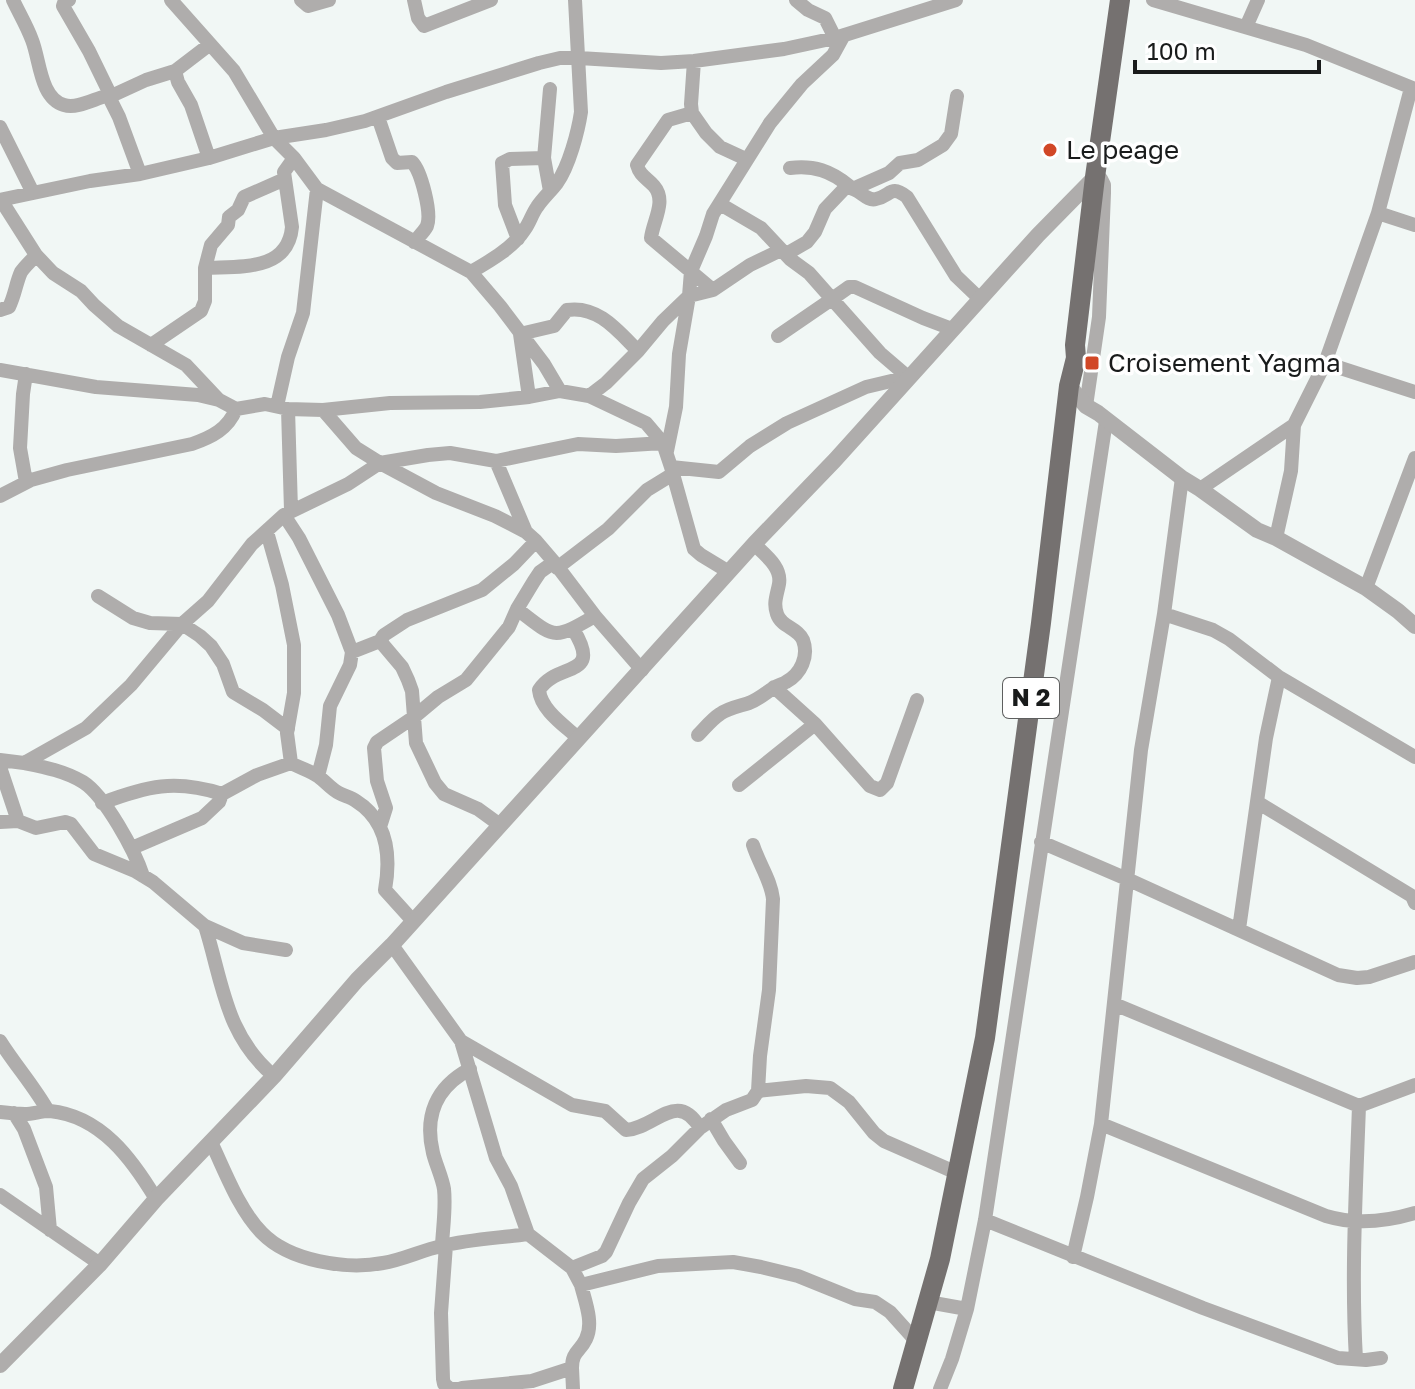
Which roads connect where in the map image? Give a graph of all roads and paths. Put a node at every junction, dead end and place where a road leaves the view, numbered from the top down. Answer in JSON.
{"nodes":[{"id":1,"x":13,"y":0,"type":"edge"},
{"id":2,"x":69,"y":0,"type":"edge"},
{"id":3,"x":171,"y":0,"type":"edge"},
{"id":4,"x":301,"y":0,"type":"edge"},
{"id":5,"x":329,"y":0,"type":"edge"},
{"id":6,"x":414,"y":0,"type":"edge"},
{"id":7,"x":491,"y":0,"type":"edge"},
{"id":8,"x":575,"y":0,"type":"edge"},
{"id":9,"x":796,"y":0,"type":"edge"},
{"id":10,"x":956,"y":0,"type":"edge"},
{"id":11,"x":1120,"y":0,"type":"edge"},
{"id":12,"x":1153,"y":0,"type":"edge"},
{"id":13,"x":1258,"y":0,"type":"edge"},
{"id":14,"x":1246,"y":27,"type":"junction"},
{"id":15,"x":840,"y":36,"type":"junction"},
{"id":16,"x":209,"y":45,"type":"junction"},
{"id":17,"x":579,"y":58,"type":"junction"},
{"id":18,"x":694,"y":61,"type":"junction"},
{"id":19,"x":175,"y":71,"type":"junction"},
{"id":20,"x":1413,"y":88,"type":"edge"},
{"id":21,"x":550,"y":89,"type":"dead end"},
{"id":22,"x":957,"y":96,"type":"dead end"},
{"id":23,"x":109,"y":97,"type":"junction"},
{"id":24,"x":692,"y":113,"type":"junction"},
{"id":25,"x":378,"y":117,"type":"junction"},
{"id":26,"x":0,"y":127,"type":"edge"},
{"id":27,"x":274,"y":138,"type":"junction"},
{"id":28,"x":209,"y":158,"type":"junction"},
{"id":29,"x":294,"y":158,"type":"junction"},
{"id":30,"x":544,"y":158,"type":"junction"},
{"id":31,"x":746,"y":159,"type":"junction"},
{"id":32,"x":790,"y":168,"type":"dead end"},
{"id":33,"x":140,"y":174,"type":"junction"},
{"id":34,"x":1095,"y":177,"type":"junction"},
{"id":35,"x":285,"y":179,"type":"junction"},
{"id":36,"x":852,"y":187,"type":"junction"},
{"id":37,"x":317,"y":189,"type":"junction"},
{"id":38,"x":550,"y":191,"type":"junction"},
{"id":39,"x":33,"y":193,"type":"junction"},
{"id":40,"x":0,"y":200,"type":"edge"},
{"id":41,"x":720,"y":204,"type":"junction"},
{"id":42,"x":1378,"y":213,"type":"junction"},
{"id":43,"x":1415,"y":225,"type":"edge"},
{"id":44,"x":518,"y":239,"type":"junction"},
{"id":45,"x":414,"y":242,"type":"junction"},
{"id":46,"x":783,"y":252,"type":"junction"},
{"id":47,"x":36,"y":255,"type":"junction"},
{"id":48,"x":205,"y":268,"type":"junction"},
{"id":49,"x":691,"y":271,"type":"junction"},
{"id":50,"x":471,"y":272,"type":"junction"},
{"id":51,"x":713,"y":290,"type":"junction"},
{"id":52,"x":689,"y":296,"type":"junction"},
{"id":53,"x":979,"y":298,"type":"junction"},
{"id":54,"x":832,"y":299,"type":"junction"},
{"id":55,"x":0,"y":310,"type":"edge"},
{"id":56,"x":952,"y":329,"type":"junction"},
{"id":57,"x":520,"y":334,"type":"junction"},
{"id":58,"x":778,"y":336,"type":"dead end"},
{"id":59,"x":151,"y":345,"type":"junction"},
{"id":60,"x":638,"y":351,"type":"junction"},
{"id":61,"x":1325,"y":363,"type":"junction"},
{"id":62,"x":0,"y":370,"type":"edge"},
{"id":63,"x":26,"y":374,"type":"junction"},
{"id":64,"x":908,"y":377,"type":"junction"},
{"id":65,"x":1069,"y":386,"type":"junction"},
{"id":66,"x":560,"y":391,"type":"junction"},
{"id":67,"x":1415,"y":392,"type":"edge"},
{"id":68,"x":589,"y":396,"type":"junction"},
{"id":69,"x":529,"y":397,"type":"junction"},
{"id":70,"x":219,"y":400,"type":"junction"},
{"id":71,"x":1086,"y":406,"type":"junction"},
{"id":72,"x":283,"y":408,"type":"junction"},
{"id":73,"x":236,"y":409,"type":"junction"},
{"id":74,"x":323,"y":410,"type":"junction"},
{"id":75,"x":1106,"y":421,"type":"junction"},
{"id":76,"x":1294,"y":425,"type":"junction"},
{"id":77,"x":665,"y":447,"type":"junction"},
{"id":78,"x":1415,"y":458,"type":"edge"},
{"id":79,"x":496,"y":461,"type":"junction"},
{"id":80,"x":380,"y":463,"type":"junction"},
{"id":81,"x":672,"y":471,"type":"junction"},
{"id":82,"x":1182,"y":478,"type":"junction"},
{"id":83,"x":26,"y":482,"type":"junction"},
{"id":84,"x":1200,"y":489,"type":"junction"},
{"id":85,"x":0,"y":496,"type":"edge"},
{"id":86,"x":288,"y":512,"type":"junction"},
{"id":87,"x":267,"y":532,"type":"junction"},
{"id":88,"x":531,"y":537,"type":"junction"},
{"id":89,"x":1276,"y":538,"type":"junction"},
{"id":90,"x":754,"y":544,"type":"junction"},
{"id":91,"x":556,"y":565,"type":"junction"},
{"id":92,"x":729,"y":572,"type":"junction"},
{"id":93,"x":1366,"y":588,"type":"junction"},
{"id":94,"x":98,"y":596,"type":"dead end"},
{"id":95,"x":517,"y":609,"type":"junction"},
{"id":96,"x":1164,"y":614,"type":"junction"},
{"id":97,"x":595,"y":616,"type":"junction"},
{"id":98,"x":182,"y":624,"type":"junction"},
{"id":99,"x":1415,"y":626,"type":"edge"},
{"id":100,"x":573,"y":629,"type":"junction"},
{"id":101,"x":380,"y":641,"type":"junction"},
{"id":102,"x":352,"y":652,"type":"junction"},
{"id":103,"x":642,"y":670,"type":"junction"},
{"id":104,"x":1279,"y":677,"type":"junction"},
{"id":105,"x":774,"y":687,"type":"junction"},
{"id":106,"x":917,"y":700,"type":"dead end"},
{"id":107,"x":414,"y":717,"type":"junction"},
{"id":108,"x":815,"y":724,"type":"junction"},
{"id":109,"x":288,"y":729,"type":"junction"},
{"id":110,"x":698,"y":735,"type":"dead end"},
{"id":111,"x":578,"y":738,"type":"junction"},
{"id":112,"x":1415,"y":757,"type":"edge"},
{"id":113,"x":0,"y":760,"type":"edge"},
{"id":114,"x":24,"y":763,"type":"junction"},
{"id":115,"x":291,"y":763,"type":"junction"},
{"id":116,"x":0,"y":767,"type":"edge"},
{"id":117,"x":318,"y":776,"type":"junction"},
{"id":118,"x":739,"y":785,"type":"dead end"},
{"id":119,"x":222,"y":794,"type":"junction"},
{"id":120,"x":1257,"y":802,"type":"junction"},
{"id":121,"x":102,"y":803,"type":"junction"},
{"id":122,"x":18,"y":821,"type":"junction"},
{"id":123,"x":0,"y":822,"type":"edge"},
{"id":124,"x":500,"y":825,"type":"junction"},
{"id":125,"x":380,"y":827,"type":"junction"},
{"id":126,"x":1041,"y":842,"type":"junction"},
{"id":127,"x":753,"y":845,"type":"dead end"},
{"id":128,"x":132,"y":848,"type":"junction"},
{"id":129,"x":143,"y":876,"type":"junction"},
{"id":130,"x":1127,"y":879,"type":"junction"},
{"id":131,"x":1415,"y":903,"type":"edge"},
{"id":132,"x":413,"y":921,"type":"junction"},
{"id":133,"x":205,"y":926,"type":"junction"},
{"id":134,"x":1239,"y":929,"type":"junction"},
{"id":135,"x":392,"y":945,"type":"junction"},
{"id":136,"x":286,"y":950,"type":"dead end"},
{"id":137,"x":1415,"y":962,"type":"edge"},
{"id":138,"x":1114,"y":1004,"type":"junction"},
{"id":139,"x":0,"y":1041,"type":"edge"},
{"id":140,"x":461,"y":1041,"type":"junction"},
{"id":141,"x":470,"y":1069,"type":"junction"},
{"id":142,"x":274,"y":1076,"type":"junction"},
{"id":143,"x":1415,"y":1085,"type":"edge"},
{"id":144,"x":758,"y":1091,"type":"junction"},
{"id":145,"x":1359,"y":1106,"type":"junction"},
{"id":146,"x":48,"y":1111,"type":"junction"},
{"id":147,"x":7,"y":1113,"type":"edge"},
{"id":148,"x":706,"y":1124,"type":"junction"},
{"id":149,"x":1101,"y":1124,"type":"junction"},
{"id":150,"x":211,"y":1142,"type":"junction"},
{"id":151,"x":740,"y":1163,"type":"dead end"},
{"id":152,"x":957,"y":1173,"type":"junction"},
{"id":153,"x":0,"y":1195,"type":"edge"},
{"id":154,"x":156,"y":1199,"type":"junction"},
{"id":155,"x":1415,"y":1213,"type":"edge"},
{"id":156,"x":985,"y":1220,"type":"junction"},
{"id":157,"x":1355,"y":1222,"type":"junction"},
{"id":158,"x":50,"y":1230,"type":"junction"},
{"id":159,"x":528,"y":1234,"type":"junction"},
{"id":160,"x":444,"y":1245,"type":"junction"},
{"id":161,"x":1073,"y":1257,"type":"junction"},
{"id":162,"x":100,"y":1264,"type":"junction"},
{"id":163,"x":572,"y":1268,"type":"junction"},
{"id":164,"x":581,"y":1285,"type":"junction"},
{"id":165,"x":928,"y":1302,"type":"junction"},
{"id":166,"x":967,"y":1309,"type":"junction"},
{"id":167,"x":917,"y":1342,"type":"junction"},
{"id":168,"x":1381,"y":1358,"type":"dead end"},
{"id":169,"x":1356,"y":1359,"type":"junction"},
{"id":170,"x":0,"y":1365,"type":"edge"},
{"id":171,"x":572,"y":1368,"type":"junction"},
{"id":172,"x":534,"y":1385,"type":"edge"},
{"id":173,"x":909,"y":1387,"type":"edge"},
{"id":174,"x":462,"y":1388,"type":"edge"},
{"id":175,"x":573,"y":1389,"type":"edge"},
{"id":176,"x":940,"y":1389,"type":"edge"}],
"edges":[{"from":1,"to":23,"type":"street"},
{"from":2,"to":23,"type":"street"},
{"from":3,"to":16,"type":"street"},
{"from":4,"to":5,"type":"street"},
{"from":6,"to":7,"type":"street"},
{"from":8,"to":17,"type":"street"},
{"from":9,"to":15,"type":"street"},
{"from":10,"to":15,"type":"street"},
{"from":11,"to":34,"type":"main road","number":"N 2"},
{"from":12,"to":14,"type":"street"},
{"from":13,"to":14,"type":"street"},
{"from":14,"to":20,"type":"street"},
{"from":15,"to":18,"type":"street"},
{"from":15,"to":31,"type":"street"},
{"from":16,"to":19,"type":"street"},
{"from":16,"to":27,"type":"street"},
{"from":17,"to":18,"type":"street"},
{"from":17,"to":25,"type":"street"},
{"from":17,"to":38,"type":"street"},
{"from":18,"to":24,"type":"street"},
{"from":19,"to":23,"type":"street"},
{"from":19,"to":28,"type":"street"},
{"from":20,"to":42,"type":"street"},
{"from":21,"to":30,"type":"street"},
{"from":22,"to":36,"type":"street"},
{"from":23,"to":33,"type":"street"},
{"from":24,"to":31,"type":"street"},
{"from":24,"to":49,"type":"street"},
{"from":25,"to":27,"type":"street"},
{"from":25,"to":45,"type":"street"},
{"from":26,"to":39,"type":"street"},
{"from":27,"to":28,"type":"street"},
{"from":27,"to":29,"type":"street"},
{"from":28,"to":33,"type":"street"},
{"from":29,"to":35,"type":"street"},
{"from":29,"to":37,"type":"street"},
{"from":30,"to":38,"type":"street"},
{"from":30,"to":44,"type":"street"},
{"from":31,"to":41,"type":"street"},
{"from":32,"to":36,"type":"street"},
{"from":33,"to":39,"type":"street"},
{"from":34,"to":53,"type":"street"},
{"from":34,"to":65,"type":"main road","number":"N 2"},
{"from":34,"to":71,"type":"street"},
{"from":35,"to":48,"type":"street"},
{"from":35,"to":48,"type":"street"},
{"from":36,"to":46,"type":"street"},
{"from":36,"to":53,"type":"street"},
{"from":37,"to":45,"type":"street"},
{"from":37,"to":72,"type":"street"},
{"from":38,"to":44,"type":"street"},
{"from":39,"to":40,"type":"street"},
{"from":40,"to":47,"type":"street"},
{"from":41,"to":46,"type":"street"},
{"from":41,"to":49,"type":"street"},
{"from":42,"to":43,"type":"street"},
{"from":42,"to":61,"type":"street"},
{"from":44,"to":50,"type":"street"},
{"from":45,"to":50,"type":"street"},
{"from":46,"to":51,"type":"street"},
{"from":46,"to":54,"type":"street"},
{"from":47,"to":55,"type":"street"},
{"from":47,"to":59,"type":"street"},
{"from":48,"to":59,"type":"street"},
{"from":49,"to":51,"type":"street"},
{"from":49,"to":52,"type":"street"},
{"from":50,"to":57,"type":"street"},
{"from":51,"to":52,"type":"street"},
{"from":52,"to":60,"type":"street"},
{"from":52,"to":77,"type":"street"},
{"from":53,"to":56,"type":"street"},
{"from":54,"to":56,"type":"street"},
{"from":54,"to":58,"type":"street"},
{"from":54,"to":64,"type":"street"},
{"from":56,"to":64,"type":"street"},
{"from":57,"to":60,"type":"street"},
{"from":57,"to":66,"type":"street"},
{"from":57,"to":69,"type":"street"},
{"from":59,"to":70,"type":"street"},
{"from":60,"to":68,"type":"street"},
{"from":61,"to":67,"type":"street"},
{"from":61,"to":76,"type":"street"},
{"from":62,"to":63,"type":"street"},
{"from":63,"to":70,"type":"street"},
{"from":63,"to":83,"type":"street"},
{"from":64,"to":81,"type":"street"},
{"from":64,"to":90,"type":"street"},
{"from":65,"to":71,"type":"street"},
{"from":65,"to":152,"type":"main road","number":"N 2"},
{"from":66,"to":68,"type":"street"},
{"from":66,"to":69,"type":"street"},
{"from":68,"to":77,"type":"street"},
{"from":69,"to":74,"type":"street"},
{"from":70,"to":73,"type":"street"},
{"from":71,"to":75,"type":"street"},
{"from":72,"to":73,"type":"street"},
{"from":72,"to":74,"type":"street"},
{"from":72,"to":86,"type":"street"},
{"from":73,"to":83,"type":"street"},
{"from":74,"to":80,"type":"street"},
{"from":75,"to":82,"type":"street"},
{"from":75,"to":126,"type":"street"},
{"from":76,"to":84,"type":"street"},
{"from":76,"to":89,"type":"street"},
{"from":77,"to":79,"type":"street"},
{"from":77,"to":81,"type":"street"},
{"from":78,"to":93,"type":"street"},
{"from":79,"to":80,"type":"street"},
{"from":79,"to":88,"type":"street"},
{"from":80,"to":86,"type":"street"},
{"from":80,"to":88,"type":"street"},
{"from":81,"to":91,"type":"street"},
{"from":81,"to":92,"type":"street"},
{"from":82,"to":84,"type":"street"},
{"from":82,"to":96,"type":"street"},
{"from":83,"to":85,"type":"street"},
{"from":84,"to":89,"type":"street"},
{"from":86,"to":87,"type":"street"},
{"from":86,"to":102,"type":"street"},
{"from":87,"to":98,"type":"street"},
{"from":87,"to":109,"type":"street"},
{"from":88,"to":91,"type":"street"},
{"from":88,"to":101,"type":"street"},
{"from":89,"to":93,"type":"street"},
{"from":90,"to":92,"type":"street"},
{"from":90,"to":105,"type":"street"},
{"from":91,"to":95,"type":"street"},
{"from":91,"to":97,"type":"street"},
{"from":92,"to":103,"type":"street"},
{"from":93,"to":99,"type":"street"},
{"from":94,"to":98,"type":"street"},
{"from":95,"to":100,"type":"street"},
{"from":95,"to":107,"type":"street"},
{"from":96,"to":104,"type":"street"},
{"from":96,"to":130,"type":"street"},
{"from":97,"to":100,"type":"street"},
{"from":97,"to":103,"type":"street"},
{"from":98,"to":109,"type":"street"},
{"from":98,"to":114,"type":"street"},
{"from":100,"to":111,"type":"street"},
{"from":101,"to":102,"type":"street"},
{"from":101,"to":107,"type":"street"},
{"from":102,"to":117,"type":"street"},
{"from":103,"to":111,"type":"street"},
{"from":104,"to":112,"type":"street"},
{"from":104,"to":120,"type":"street"},
{"from":105,"to":108,"type":"street"},
{"from":105,"to":110,"type":"street"},
{"from":106,"to":108,"type":"street"},
{"from":107,"to":124,"type":"street"},
{"from":107,"to":125,"type":"street"},
{"from":108,"to":118,"type":"street"},
{"from":109,"to":115,"type":"street"},
{"from":111,"to":124,"type":"street"},
{"from":113,"to":114,"type":"street"},
{"from":114,"to":121,"type":"street"},
{"from":115,"to":117,"type":"street"},
{"from":115,"to":119,"type":"street"},
{"from":116,"to":122,"type":"street"},
{"from":117,"to":125,"type":"street"},
{"from":119,"to":121,"type":"street"},
{"from":119,"to":128,"type":"street"},
{"from":120,"to":131,"type":"street"},
{"from":120,"to":134,"type":"street"},
{"from":121,"to":128,"type":"street"},
{"from":122,"to":123,"type":"street"},
{"from":122,"to":129,"type":"street"},
{"from":124,"to":132,"type":"street"},
{"from":125,"to":132,"type":"street"},
{"from":126,"to":130,"type":"street"},
{"from":126,"to":156,"type":"street"},
{"from":127,"to":144,"type":"street"},
{"from":128,"to":129,"type":"street"},
{"from":129,"to":133,"type":"street"},
{"from":130,"to":134,"type":"street"},
{"from":130,"to":138,"type":"street"},
{"from":132,"to":135,"type":"street"},
{"from":133,"to":136,"type":"street"},
{"from":133,"to":142,"type":"street"},
{"from":134,"to":137,"type":"street"},
{"from":135,"to":140,"type":"street"},
{"from":135,"to":142,"type":"street"},
{"from":138,"to":145,"type":"street"},
{"from":138,"to":149,"type":"street"},
{"from":139,"to":146,"type":"street"},
{"from":140,"to":141,"type":"street"},
{"from":140,"to":148,"type":"street"},
{"from":141,"to":159,"type":"street"},
{"from":141,"to":160,"type":"street"},
{"from":142,"to":150,"type":"street"},
{"from":143,"to":145,"type":"street"},
{"from":144,"to":148,"type":"street"},
{"from":144,"to":152,"type":"street"},
{"from":145,"to":157,"type":"street"},
{"from":146,"to":147,"type":"street"},
{"from":146,"to":154,"type":"street"},
{"from":147,"to":158,"type":"street"},
{"from":148,"to":151,"type":"street"},
{"from":148,"to":163,"type":"street"},
{"from":149,"to":157,"type":"street"},
{"from":149,"to":161,"type":"street"},
{"from":150,"to":154,"type":"street"},
{"from":150,"to":160,"type":"street"},
{"from":152,"to":165,"type":"main road","number":"N 2"},
{"from":153,"to":158,"type":"street"},
{"from":154,"to":162,"type":"street"},
{"from":155,"to":157,"type":"street"},
{"from":156,"to":161,"type":"street"},
{"from":156,"to":166,"type":"street"},
{"from":157,"to":169,"type":"street"},
{"from":158,"to":162,"type":"street"},
{"from":159,"to":160,"type":"street"},
{"from":159,"to":163,"type":"street"},
{"from":160,"to":174,"type":"street"},
{"from":161,"to":169,"type":"street"},
{"from":162,"to":170,"type":"street"},
{"from":163,"to":164,"type":"street"},
{"from":164,"to":167,"type":"street"},
{"from":164,"to":171,"type":"street"},
{"from":165,"to":166,"type":"street"},
{"from":165,"to":167,"type":"main road","number":"N 2"},
{"from":166,"to":176,"type":"street"},
{"from":167,"to":173,"type":"main road","number":"N 2"},
{"from":168,"to":169,"type":"street"},
{"from":171,"to":172,"type":"street"},
{"from":171,"to":175,"type":"street"},
{"from":172,"to":174,"type":"street"}]}
